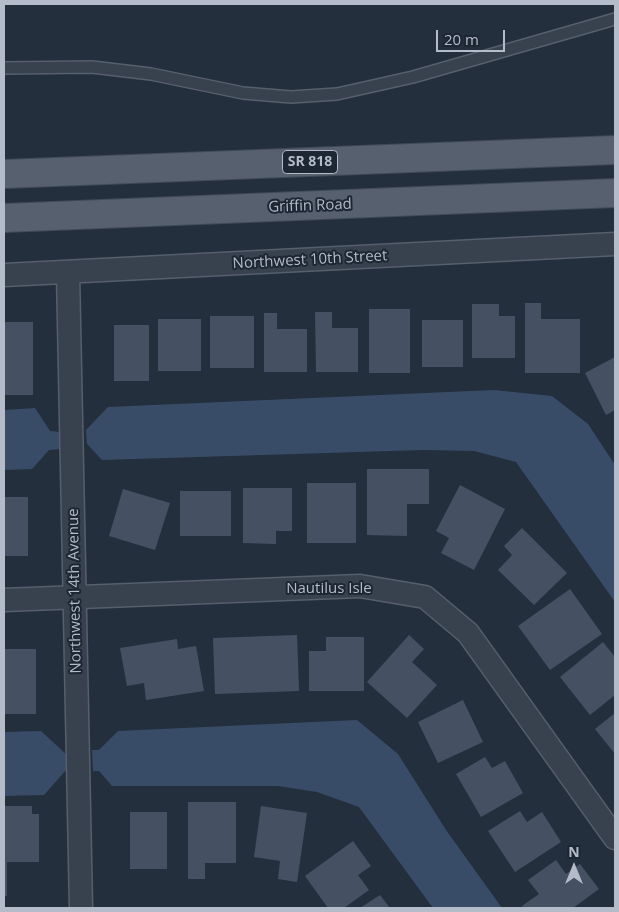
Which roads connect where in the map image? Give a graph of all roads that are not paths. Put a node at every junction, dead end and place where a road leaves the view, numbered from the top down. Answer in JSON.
{"nodes":[{"id":1,"x":615,"y":19,"type":"edge"},
{"id":2,"x":4,"y":68,"type":"edge"},
{"id":3,"x":615,"y":150,"type":"edge"},
{"id":4,"x":4,"y":174,"type":"edge"},
{"id":5,"x":615,"y":193,"type":"edge"},
{"id":6,"x":4,"y":218,"type":"edge"},
{"id":7,"x":615,"y":244,"type":"edge"},
{"id":8,"x":68,"y":273,"type":"junction"},
{"id":9,"x":4,"y":275,"type":"edge"},
{"id":10,"x":74,"y":597,"type":"junction"},
{"id":11,"x":4,"y":600,"type":"edge"},
{"id":12,"x":615,"y":838,"type":"edge"},
{"id":13,"x":81,"y":908,"type":"edge"}],
"edges":[{"from":1,"to":2,"type":"lane"},
{"from":3,"to":4,"type":"main road","number":"SR 818"},
{"from":5,"to":6,"type":"main road","name":"Griffin Road"},
{"from":7,"to":8,"type":"street","name":"Northwest 10th Street"},
{"from":8,"to":9,"type":"street","name":"Northwest 10th Street"},
{"from":8,"to":10,"type":"street","name":"Northwest 14th Avenue"},
{"from":10,"to":11,"type":"street","name":"Nautilus Isle"},
{"from":10,"to":12,"type":"street","name":"Nautilus Isle"},
{"from":10,"to":13,"type":"street","name":"Northwest 14th Avenue"}]}
